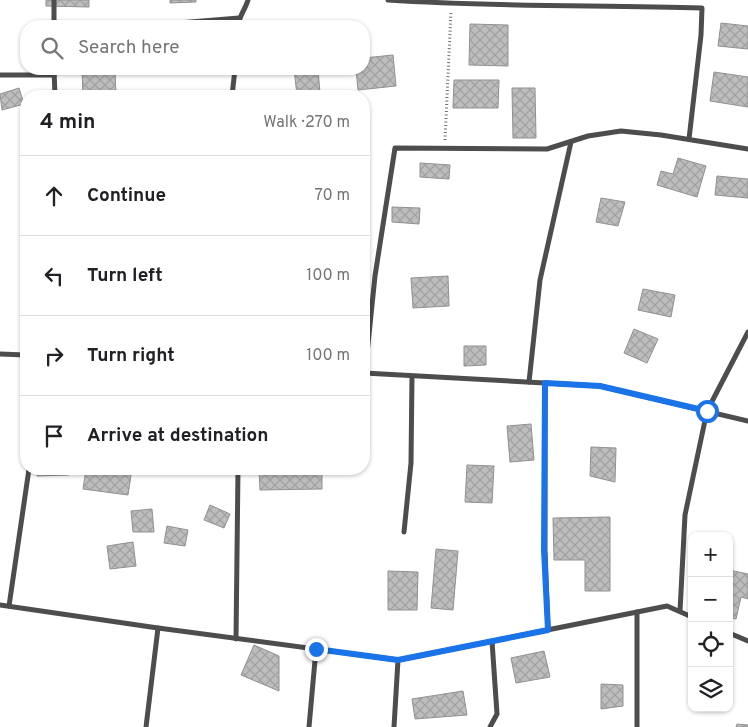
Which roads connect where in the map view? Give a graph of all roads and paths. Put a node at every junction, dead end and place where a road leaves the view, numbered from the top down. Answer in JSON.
{"nodes":[{"id":1,"x":54,"y":0,"type":"edge"},
{"id":2,"x":248,"y":0,"type":"edge"},
{"id":3,"x":388,"y":0,"type":"edge"},
{"id":4,"x":491,"y":2,"type":"edge"},
{"id":5,"x":617,"y":3,"type":"edge"},
{"id":6,"x":451,"y":4,"type":"junction"},
{"id":7,"x":239,"y":18,"type":"joint"},
{"id":8,"x":54,"y":20,"type":"edge"},
{"id":9,"x":215,"y":20,"type":"edge"},
{"id":10,"x":0,"y":75,"type":"edge"},
{"id":11,"x":54,"y":75,"type":"joint"},
{"id":12,"x":234,"y":75,"type":"edge"},
{"id":13,"x":54,"y":90,"type":"edge"},
{"id":14,"x":233,"y":90,"type":"edge"},
{"id":15,"x":689,"y":139,"type":"junction"},
{"id":16,"x":571,"y":142,"type":"junction"},
{"id":17,"x":445,"y":148,"type":"junction"},
{"id":18,"x":748,"y":149,"type":"edge"},
{"id":19,"x":370,"y":320,"type":"edge"},
{"id":20,"x":748,"y":332,"type":"edge"},
{"id":21,"x":0,"y":354,"type":"edge"},
{"id":22,"x":20,"y":355,"type":"edge"},
{"id":23,"x":370,"y":373,"type":"edge"},
{"id":24,"x":412,"y":376,"type":"junction"},
{"id":25,"x":529,"y":382,"type":"junction"},
{"id":26,"x":545,"y":383,"type":"junction"},
{"id":27,"x":707,"y":411,"type":"junction"},
{"id":28,"x":748,"y":421,"type":"edge"},
{"id":29,"x":28,"y":475,"type":"edge"},
{"id":30,"x":238,"y":475,"type":"edge"},
{"id":31,"x":404,"y":532,"type":"dead end"},
{"id":32,"x":0,"y":605,"type":"edge"},
{"id":33,"x":9,"y":606,"type":"junction"},
{"id":34,"x":637,"y":612,"type":"junction"},
{"id":35,"x":680,"y":612,"type":"junction"},
{"id":36,"x":688,"y":615,"type":"edge"},
{"id":37,"x":158,"y":628,"type":"junction"},
{"id":38,"x":548,"y":630,"type":"junction"},
{"id":39,"x":733,"y":635,"type":"edge"},
{"id":40,"x":236,"y":639,"type":"junction"},
{"id":41,"x":492,"y":641,"type":"junction"},
{"id":42,"x":748,"y":641,"type":"edge"},
{"id":43,"x":316,"y":649,"type":"junction"},
{"id":44,"x":398,"y":660,"type":"junction"},
{"id":45,"x":146,"y":727,"type":"edge"},
{"id":46,"x":309,"y":727,"type":"edge"},
{"id":47,"x":394,"y":727,"type":"edge"},
{"id":48,"x":490,"y":727,"type":"edge"},
{"id":49,"x":637,"y":727,"type":"edge"}],
"edges":[{"from":1,"to":8,"type":"street"},
{"from":2,"to":7,"type":"street"},
{"from":3,"to":6,"type":"street"},
{"from":4,"to":5,"type":"street"},
{"from":4,"to":6,"type":"street"},
{"from":5,"to":15,"type":"street"},
{"from":6,"to":17,"type":"path"},
{"from":7,"to":9,"type":"street"},
{"from":10,"to":11,"type":"street"},
{"from":11,"to":13,"type":"street"},
{"from":12,"to":14,"type":"street"},
{"from":15,"to":16,"type":"street"},
{"from":15,"to":18,"type":"street"},
{"from":16,"to":17,"type":"street"},
{"from":16,"to":25,"type":"street"},
{"from":17,"to":19,"type":"street"},
{"from":20,"to":27,"type":"street"},
{"from":21,"to":22,"type":"street"},
{"from":23,"to":24,"type":"street"},
{"from":24,"to":25,"type":"street"},
{"from":24,"to":31,"type":"street"},
{"from":25,"to":26,"type":"street"},
{"from":26,"to":27,"type":"street"},
{"from":26,"to":38,"type":"street"},
{"from":27,"to":28,"type":"street"},
{"from":27,"to":35,"type":"street"},
{"from":29,"to":33,"type":"street"},
{"from":30,"to":40,"type":"street"},
{"from":32,"to":33,"type":"street"},
{"from":33,"to":37,"type":"street"},
{"from":34,"to":35,"type":"street"},
{"from":34,"to":38,"type":"street"},
{"from":34,"to":49,"type":"street"},
{"from":35,"to":36,"type":"street"},
{"from":37,"to":40,"type":"street"},
{"from":37,"to":45,"type":"street"},
{"from":38,"to":41,"type":"street"},
{"from":39,"to":42,"type":"street"},
{"from":40,"to":43,"type":"street"},
{"from":41,"to":44,"type":"street"},
{"from":41,"to":48,"type":"street"},
{"from":43,"to":44,"type":"street"},
{"from":43,"to":46,"type":"street"},
{"from":44,"to":47,"type":"street"}]}
